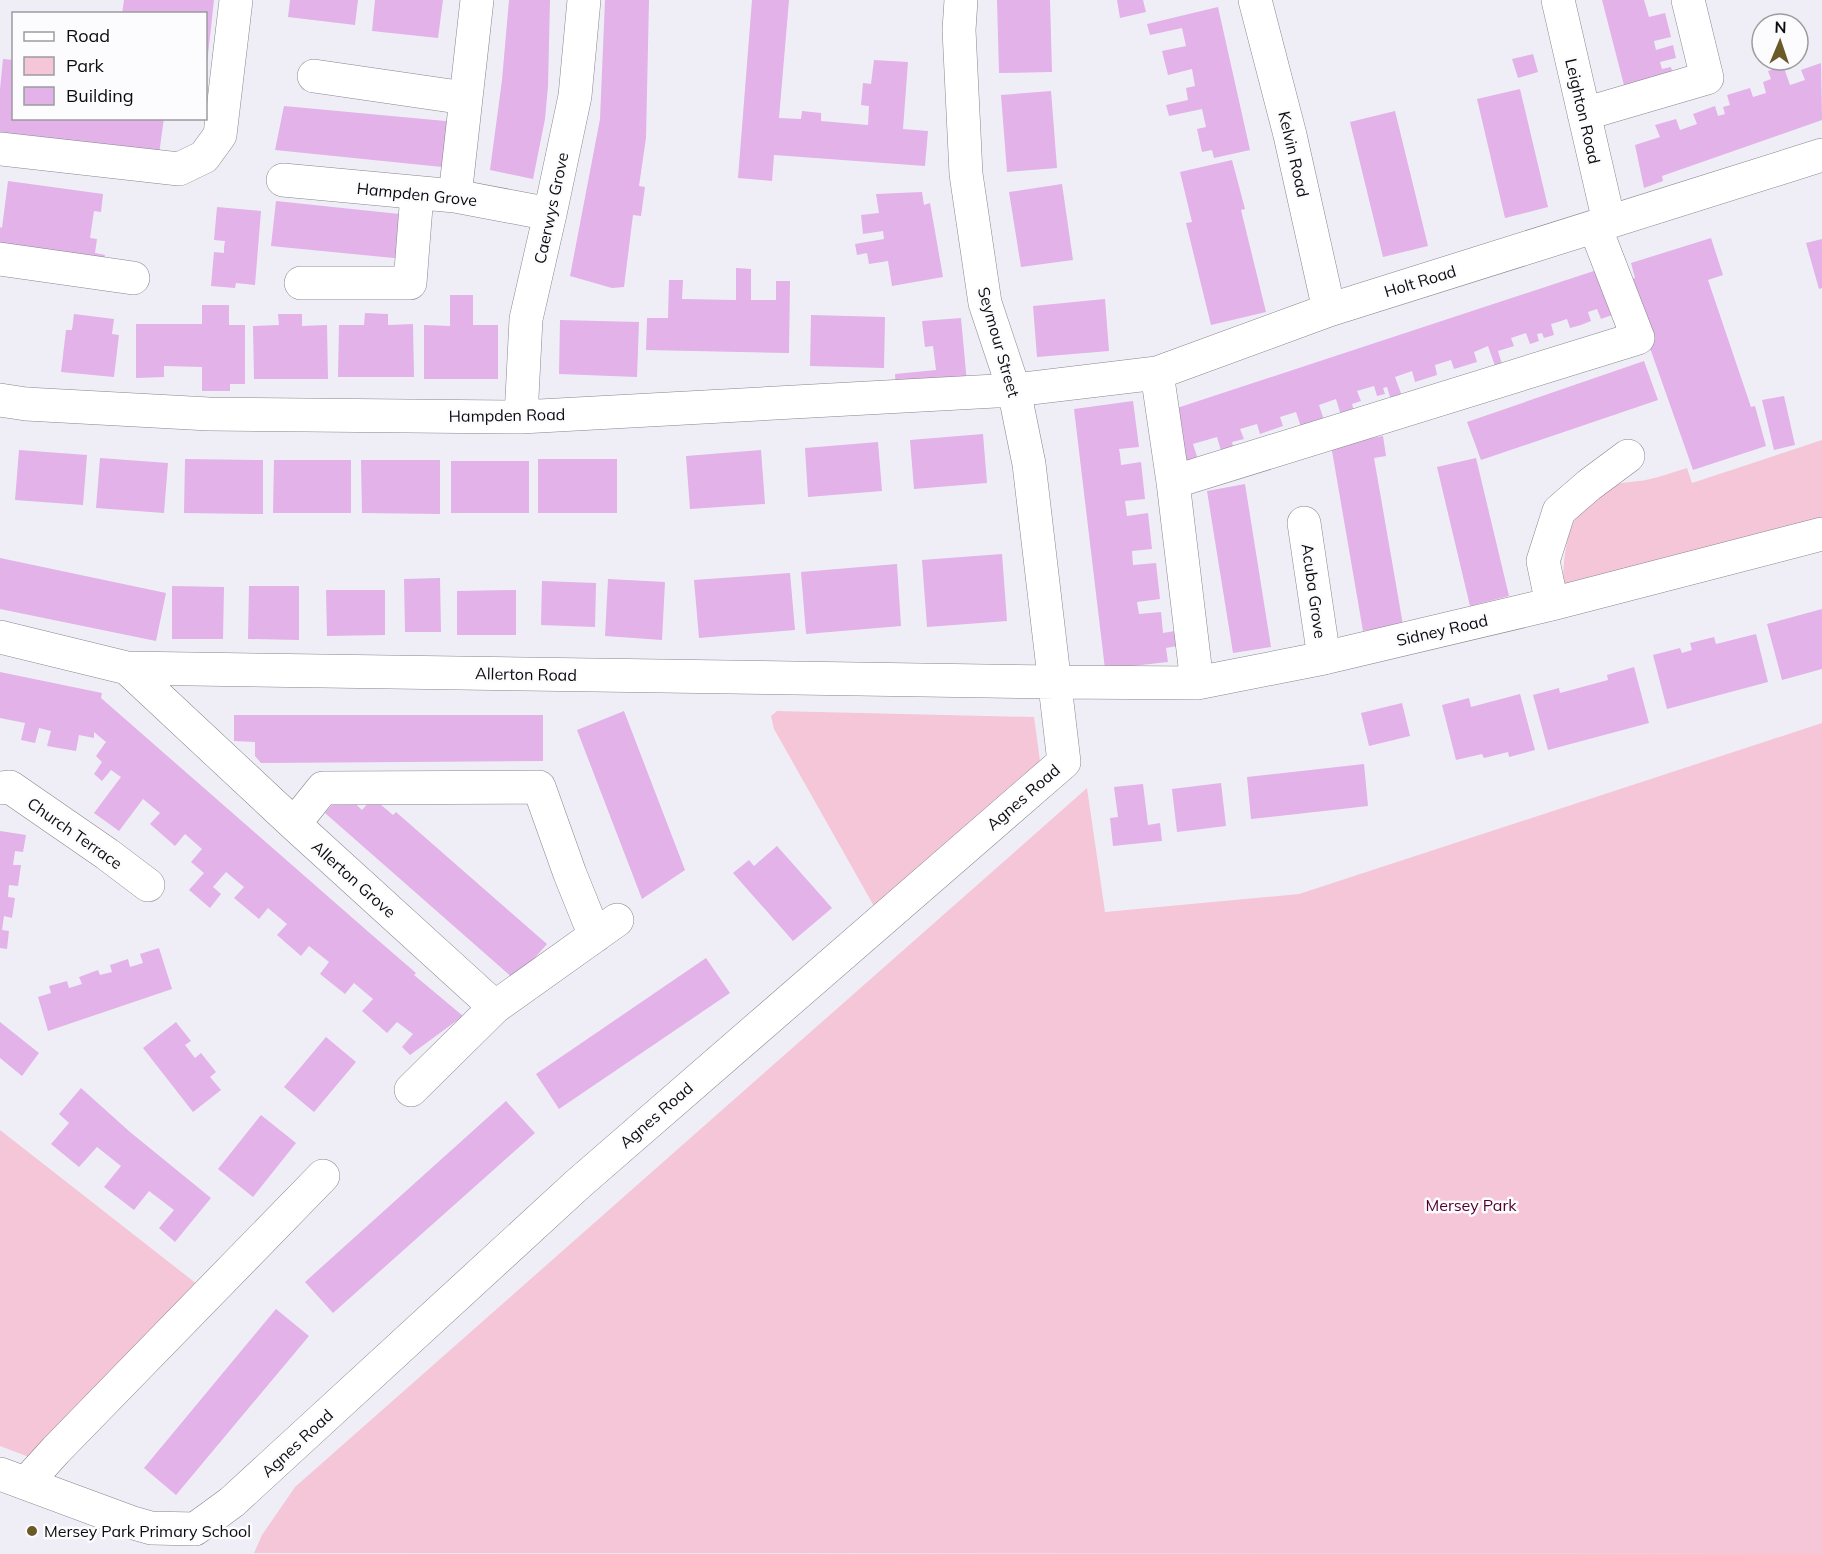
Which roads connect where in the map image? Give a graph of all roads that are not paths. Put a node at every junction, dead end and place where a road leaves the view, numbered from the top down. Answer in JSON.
{"nodes":[{"id":1,"x":236,"y":0,"type":"edge"},
{"id":2,"x":477,"y":0,"type":"edge"},
{"id":3,"x":584,"y":0,"type":"edge"},
{"id":4,"x":960,"y":0,"type":"edge"},
{"id":5,"x":1255,"y":0,"type":"edge"},
{"id":6,"x":1558,"y":0,"type":"edge"},
{"id":7,"x":1688,"y":0,"type":"edge"},
{"id":8,"x":314,"y":76,"type":"dead end"},
{"id":9,"x":465,"y":98,"type":"junction"},
{"id":10,"x":1584,"y":114,"type":"junction"},
{"id":11,"x":0,"y":149,"type":"edge"},
{"id":12,"x":1822,"y":154,"type":"edge"},
{"id":13,"x":283,"y":180,"type":"dead end"},
{"id":14,"x":417,"y":194,"type":"junction"},
{"id":15,"x":455,"y":196,"type":"junction"},
{"id":16,"x":550,"y":214,"type":"junction"},
{"id":17,"x":1602,"y":225,"type":"junction"},
{"id":18,"x":0,"y":259,"type":"edge"},
{"id":19,"x":133,"y":278,"type":"dead end"},
{"id":20,"x":302,"y":283,"type":"dead end"},
{"id":21,"x":1329,"y":310,"type":"junction"},
{"id":22,"x":1157,"y":373,"type":"junction"},
{"id":23,"x":1014,"y":390,"type":"junction"},
{"id":24,"x":0,"y":400,"type":"edge"},
{"id":25,"x":520,"y":417,"type":"junction"},
{"id":26,"x":1628,"y":456,"type":"dead end"},
{"id":27,"x":1173,"y":482,"type":"junction"},
{"id":28,"x":1304,"y":523,"type":"dead end"},
{"id":29,"x":1822,"y":534,"type":"edge"},
{"id":30,"x":1552,"y":604,"type":"junction"},
{"id":31,"x":0,"y":637,"type":"edge"},
{"id":32,"x":1324,"y":658,"type":"junction"},
{"id":33,"x":127,"y":668,"type":"junction"},
{"id":34,"x":1056,"y":682,"type":"junction"},
{"id":35,"x":1197,"y":683,"type":"junction"},
{"id":36,"x":0,"y":788,"type":"edge"},
{"id":37,"x":294,"y":824,"type":"junction"},
{"id":38,"x":148,"y":885,"type":"dead end"},
{"id":39,"x":495,"y":1007,"type":"junction"},
{"id":40,"x":411,"y":1089,"type":"dead end"},
{"id":41,"x":323,"y":1176,"type":"dead end"},
{"id":42,"x":13,"y":1478,"type":"edge"}],
"edges":[{"from":1,"to":11,"type":"street"},
{"from":2,"to":9,"type":"street"},
{"from":3,"to":16,"type":"street","name":"Caerwys Grove"},
{"from":4,"to":23,"type":"street","name":"Seymour Street"},
{"from":5,"to":21,"type":"street","name":"Kelvin Road"},
{"from":6,"to":10,"type":"street","name":"Leighton Road"},
{"from":7,"to":10,"type":"street"},
{"from":8,"to":9,"type":"street"},
{"from":9,"to":15,"type":"street"},
{"from":10,"to":17,"type":"street","name":"Leighton Road"},
{"from":12,"to":17,"type":"street","name":"Holt Road"},
{"from":13,"to":14,"type":"street","name":"Hampden Grove"},
{"from":14,"to":15,"type":"street","name":"Hampden Grove"},
{"from":14,"to":20,"type":"street"},
{"from":15,"to":16,"type":"street","name":"Hampden Grove"},
{"from":16,"to":25,"type":"street","name":"Caerwys Grove"},
{"from":17,"to":21,"type":"street","name":"Holt Road"},
{"from":17,"to":27,"type":"street","name":"Leighton Road"},
{"from":18,"to":19,"type":"street"},
{"from":21,"to":22,"type":"street","name":"Holt Road"},
{"from":22,"to":23,"type":"street","name":"Holt Road"},
{"from":22,"to":27,"type":"street"},
{"from":23,"to":25,"type":"street","name":"Hampden Road"},
{"from":23,"to":34,"type":"street","name":"Seymour Street"},
{"from":24,"to":25,"type":"street","name":"Hampden Road"},
{"from":26,"to":30,"type":"street"},
{"from":27,"to":35,"type":"street"},
{"from":28,"to":32,"type":"street","name":"Acuba Grove"},
{"from":29,"to":30,"type":"street","name":"Sidney Road"},
{"from":30,"to":32,"type":"street","name":"Sidney Road"},
{"from":31,"to":33,"type":"street","name":"Allerton Road"},
{"from":32,"to":35,"type":"street","name":"Sidney Road"},
{"from":33,"to":34,"type":"street","name":"Allerton Road"},
{"from":33,"to":37,"type":"street","name":"Allerton Grove"},
{"from":34,"to":35,"type":"street","name":"Sidney Road"},
{"from":34,"to":42,"type":"street","name":"Agnes Road"},
{"from":36,"to":38,"type":"street","name":"Church Terrace"},
{"from":37,"to":39,"type":"street","name":"Allerton Grove"},
{"from":37,"to":39,"type":"street"},
{"from":39,"to":40,"type":"street"},
{"from":41,"to":42,"type":"street"}]}
